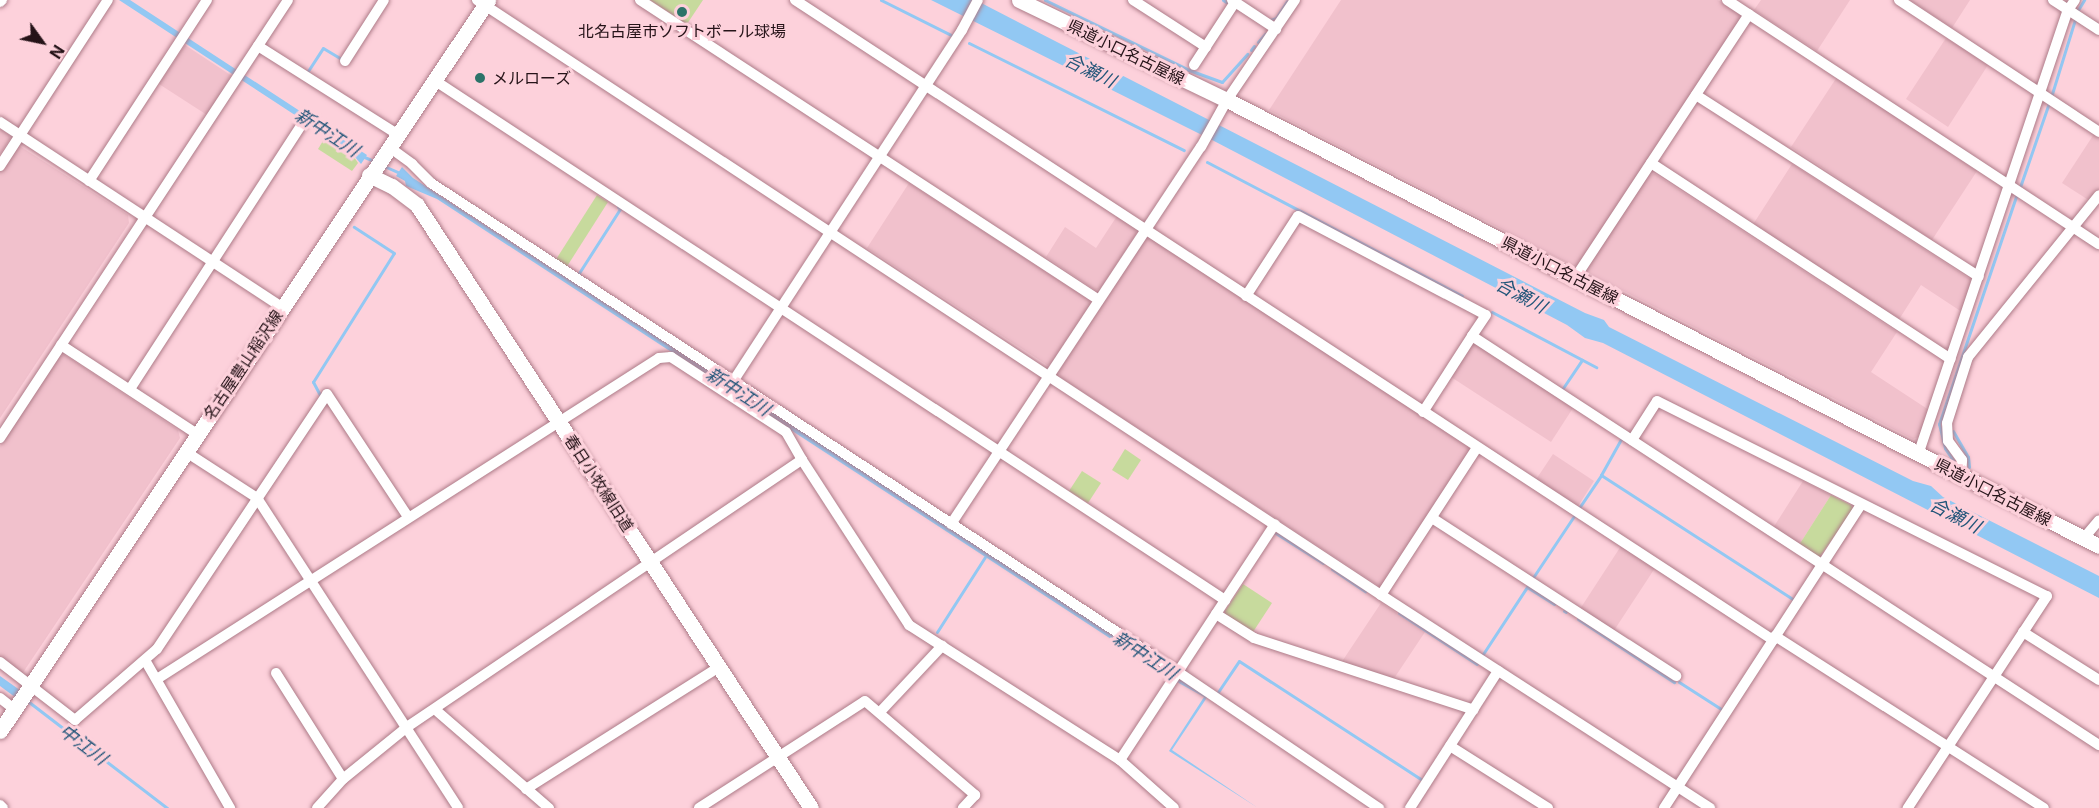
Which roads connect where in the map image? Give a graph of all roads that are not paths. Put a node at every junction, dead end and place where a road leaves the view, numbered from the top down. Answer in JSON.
{"nodes":[{"id":1,"x":108,"y":0,"type":"edge"},
{"id":2,"x":207,"y":0,"type":"edge"},
{"id":3,"x":288,"y":0,"type":"edge"},
{"id":4,"x":384,"y":0,"type":"edge"},
{"id":5,"x":640,"y":0,"type":"edge"},
{"id":6,"x":795,"y":0,"type":"edge"},
{"id":7,"x":978,"y":0,"type":"edge"},
{"id":8,"x":1019,"y":0,"type":"edge"},
{"id":9,"x":1133,"y":0,"type":"edge"},
{"id":10,"x":1295,"y":0,"type":"edge"},
{"id":11,"x":1727,"y":0,"type":"edge"},
{"id":12,"x":1899,"y":0,"type":"edge"},
{"id":13,"x":2054,"y":0,"type":"edge"},
{"id":14,"x":2075,"y":0,"type":"edge"},
{"id":15,"x":1233,"y":1,"type":"edge"},
{"id":16,"x":483,"y":2,"type":"edge"},
{"id":17,"x":2074,"y":13,"type":"junction"},
{"id":18,"x":1749,"y":14,"type":"junction"},
{"id":19,"x":1276,"y":29,"type":"junction"},
{"id":20,"x":2099,"y":30,"type":"edge"},
{"id":21,"x":258,"y":46,"type":"junction"},
{"id":22,"x":1206,"y":47,"type":"junction"},
{"id":23,"x":345,"y":61,"type":"dead end"},
{"id":24,"x":1194,"y":66,"type":"dead end"},
{"id":25,"x":434,"y":80,"type":"junction"},
{"id":26,"x":926,"y":86,"type":"junction"},
{"id":27,"x":1696,"y":95,"type":"junction"},
{"id":28,"x":2046,"y":96,"type":"junction"},
{"id":29,"x":1224,"y":105,"type":"junction"},
{"id":30,"x":0,"y":122,"type":"edge"},
{"id":31,"x":303,"y":123,"type":"dead end"},
{"id":32,"x":2099,"y":132,"type":"edge"},
{"id":33,"x":20,"y":135,"type":"junction"},
{"id":34,"x":390,"y":145,"type":"junction"},
{"id":35,"x":880,"y":156,"type":"junction"},
{"id":36,"x":1651,"y":163,"type":"junction"},
{"id":37,"x":0,"y":166,"type":"edge"},
{"id":38,"x":371,"y":173,"type":"junction"},
{"id":39,"x":89,"y":181,"type":"junction"},
{"id":40,"x":2015,"y":189,"type":"junction"},
{"id":41,"x":2099,"y":195,"type":"edge"},
{"id":42,"x":144,"y":217,"type":"junction"},
{"id":43,"x":2073,"y":227,"type":"junction"},
{"id":44,"x":1145,"y":230,"type":"junction"},
{"id":45,"x":830,"y":232,"type":"junction"},
{"id":46,"x":2099,"y":244,"type":"edge"},
{"id":47,"x":213,"y":262,"type":"junction"},
{"id":48,"x":1979,"y":277,"type":"junction"},
{"id":49,"x":1575,"y":278,"type":"junction"},
{"id":50,"x":1246,"y":296,"type":"junction"},
{"id":51,"x":1098,"y":300,"type":"junction"},
{"id":52,"x":282,"y":307,"type":"junction"},
{"id":53,"x":781,"y":308,"type":"junction"},
{"id":54,"x":1472,"y":336,"type":"junction"},
{"id":55,"x":61,"y":345,"type":"junction"},
{"id":56,"x":1951,"y":359,"type":"junction"},
{"id":57,"x":1049,"y":375,"type":"junction"},
{"id":58,"x":730,"y":387,"type":"junction"},
{"id":59,"x":129,"y":390,"type":"junction"},
{"id":60,"x":1423,"y":412,"type":"junction"},
{"id":61,"x":559,"y":422,"type":"junction"},
{"id":62,"x":197,"y":434,"type":"junction"},
{"id":63,"x":0,"y":438,"type":"edge"},
{"id":64,"x":1632,"y":440,"type":"junction"},
{"id":65,"x":1478,"y":448,"type":"junction"},
{"id":66,"x":999,"y":451,"type":"junction"},
{"id":67,"x":186,"y":452,"type":"junction"},
{"id":68,"x":1918,"y":455,"type":"junction"},
{"id":69,"x":802,"y":460,"type":"junction"},
{"id":70,"x":1961,"y":476,"type":"junction"},
{"id":71,"x":258,"y":498,"type":"junction"},
{"id":72,"x":1861,"y":505,"type":"junction"},
{"id":73,"x":408,"y":517,"type":"junction"},
{"id":74,"x":1432,"y":518,"type":"junction"},
{"id":75,"x":2099,"y":520,"type":"edge"},
{"id":76,"x":951,"y":524,"type":"junction"},
{"id":77,"x":1275,"y":524,"type":"junction"},
{"id":78,"x":2084,"y":538,"type":"junction"},
{"id":79,"x":2099,"y":546,"type":"edge"},
{"id":80,"x":652,"y":564,"type":"junction"},
{"id":81,"x":1822,"y":564,"type":"junction"},
{"id":82,"x":312,"y":580,"type":"junction"},
{"id":83,"x":1381,"y":595,"type":"junction"},
{"id":84,"x":1225,"y":600,"type":"junction"},
{"id":85,"x":1216,"y":614,"type":"junction"},
{"id":86,"x":2024,"y":632,"type":"junction"},
{"id":87,"x":1774,"y":638,"type":"junction"},
{"id":88,"x":942,"y":646,"type":"junction"},
{"id":89,"x":145,"y":660,"type":"junction"},
{"id":90,"x":0,"y":662,"type":"edge"},
{"id":91,"x":719,"y":667,"type":"junction"},
{"id":92,"x":1498,"y":671,"type":"junction"},
{"id":93,"x":276,"y":673,"type":"dead end"},
{"id":94,"x":1176,"y":675,"type":"junction"},
{"id":95,"x":1994,"y":675,"type":"junction"},
{"id":96,"x":1676,"y":676,"type":"dead end"},
{"id":97,"x":157,"y":679,"type":"junction"},
{"id":98,"x":2099,"y":680,"type":"edge"},
{"id":99,"x":31,"y":686,"type":"junction"},
{"id":100,"x":0,"y":698,"type":"edge"},
{"id":101,"x":15,"y":709,"type":"junction"},
{"id":102,"x":1474,"y":710,"type":"junction"},
{"id":103,"x":438,"y":712,"type":"dead end"},
{"id":104,"x":880,"y":712,"type":"junction"},
{"id":105,"x":407,"y":727,"type":"junction"},
{"id":106,"x":0,"y":731,"type":"edge"},
{"id":107,"x":1947,"y":745,"type":"junction"},
{"id":108,"x":2099,"y":745,"type":"edge"},
{"id":109,"x":1450,"y":746,"type":"junction"},
{"id":110,"x":778,"y":757,"type":"junction"},
{"id":111,"x":1120,"y":760,"type":"junction"},
{"id":112,"x":343,"y":779,"type":"junction"},
{"id":113,"x":1677,"y":787,"type":"junction"},
{"id":114,"x":526,"y":789,"type":"junction"},
{"id":115,"x":0,"y":805,"type":"edge"},
{"id":116,"x":3,"y":808,"type":"edge"},
{"id":117,"x":230,"y":808,"type":"edge"},
{"id":118,"x":317,"y":808,"type":"edge"},
{"id":119,"x":458,"y":808,"type":"edge"},
{"id":120,"x":549,"y":808,"type":"edge"},
{"id":121,"x":699,"y":808,"type":"edge"},
{"id":122,"x":811,"y":808,"type":"edge"},
{"id":123,"x":963,"y":808,"type":"edge"},
{"id":124,"x":1174,"y":808,"type":"edge"},
{"id":125,"x":1379,"y":808,"type":"edge"},
{"id":126,"x":1410,"y":808,"type":"edge"},
{"id":127,"x":1548,"y":808,"type":"edge"},
{"id":128,"x":1664,"y":808,"type":"edge"},
{"id":129,"x":1710,"y":808,"type":"edge"},
{"id":130,"x":1908,"y":808,"type":"edge"},
{"id":131,"x":2044,"y":808,"type":"edge"}],
"edges":[{"from":1,"to":33,"type":"street"},
{"from":2,"to":39,"type":"street"},
{"from":3,"to":21,"type":"street"},
{"from":4,"to":23,"type":"street"},
{"from":5,"to":35,"type":"street"},
{"from":6,"to":26,"type":"street"},
{"from":7,"to":26,"type":"street"},
{"from":8,"to":29,"type":"main road","name":"県道小口名古屋線"},
{"from":9,"to":22,"type":"street"},
{"from":10,"to":19,"type":"street"},
{"from":11,"to":18,"type":"street"},
{"from":12,"to":28,"type":"street"},
{"from":13,"to":17,"type":"street"},
{"from":14,"to":17,"type":"street"},
{"from":15,"to":19,"type":"street"},
{"from":15,"to":22,"type":"street"},
{"from":16,"to":25,"type":"main road","name":"名古屋豊山稲沢線"},
{"from":16,"to":45,"type":"street"},
{"from":17,"to":20,"type":"street"},
{"from":17,"to":28,"type":"street"},
{"from":18,"to":27,"type":"street"},
{"from":18,"to":40,"type":"street"},
{"from":19,"to":29,"type":"street"},
{"from":21,"to":34,"type":"street"},
{"from":21,"to":42,"type":"street"},
{"from":22,"to":24,"type":"street"},
{"from":25,"to":34,"type":"main road","name":"名古屋豊山稲沢線"},
{"from":25,"to":53,"type":"street"},
{"from":26,"to":35,"type":"street"},
{"from":26,"to":44,"type":"street"},
{"from":27,"to":36,"type":"street"},
{"from":27,"to":48,"type":"street"},
{"from":28,"to":32,"type":"street"},
{"from":28,"to":40,"type":"street"},
{"from":29,"to":44,"type":"street"},
{"from":29,"to":49,"type":"main road","name":"県道小口名古屋線"},
{"from":30,"to":33,"type":"street"},
{"from":31,"to":47,"type":"street"},
{"from":33,"to":37,"type":"street"},
{"from":33,"to":39,"type":"street"},
{"from":34,"to":38,"type":"main road","name":"名古屋豊山稲沢線"},
{"from":34,"to":58,"type":"street"},
{"from":35,"to":45,"type":"street"},
{"from":35,"to":51,"type":"street"},
{"from":36,"to":49,"type":"street"},
{"from":36,"to":56,"type":"street"},
{"from":38,"to":52,"type":"main road","name":"名古屋豊山稲沢線"},
{"from":38,"to":61,"type":"main road","name":"春日小牧線旧道"},
{"from":39,"to":42,"type":"street"},
{"from":40,"to":43,"type":"street"},
{"from":40,"to":48,"type":"street"},
{"from":41,"to":43,"type":"street"},
{"from":42,"to":47,"type":"street"},
{"from":42,"to":55,"type":"street"},
{"from":43,"to":46,"type":"street"},
{"from":43,"to":70,"type":"street"},
{"from":44,"to":50,"type":"street"},
{"from":44,"to":51,"type":"street"},
{"from":45,"to":53,"type":"street"},
{"from":45,"to":57,"type":"street"},
{"from":47,"to":52,"type":"street"},
{"from":47,"to":59,"type":"street"},
{"from":48,"to":56,"type":"street"},
{"from":49,"to":68,"type":"main road","name":"県道小口名古屋線"},
{"from":50,"to":54,"type":"street"},
{"from":50,"to":60,"type":"street"},
{"from":51,"to":57,"type":"street"},
{"from":52,"to":62,"type":"main road","name":"名古屋豊山稲沢線"},
{"from":53,"to":58,"type":"street"},
{"from":53,"to":66,"type":"street"},
{"from":54,"to":60,"type":"street"},
{"from":54,"to":64,"type":"street"},
{"from":55,"to":59,"type":"street"},
{"from":55,"to":63,"type":"street"},
{"from":56,"to":68,"type":"street"},
{"from":57,"to":66,"type":"street"},
{"from":57,"to":77,"type":"street"},
{"from":58,"to":61,"type":"street"},
{"from":58,"to":69,"type":"street"},
{"from":58,"to":76,"type":"street"},
{"from":59,"to":62,"type":"street"},
{"from":60,"to":65,"type":"street"},
{"from":61,"to":73,"type":"street"},
{"from":61,"to":80,"type":"main road","name":"春日小牧線旧道"},
{"from":62,"to":67,"type":"main road","name":"名古屋豊山稲沢線"},
{"from":64,"to":72,"type":"street"},
{"from":64,"to":81,"type":"street"},
{"from":65,"to":74,"type":"street"},
{"from":65,"to":87,"type":"street"},
{"from":66,"to":76,"type":"street"},
{"from":66,"to":84,"type":"street"},
{"from":67,"to":71,"type":"street"},
{"from":67,"to":99,"type":"main road","name":"名古屋豊山稲沢線"},
{"from":68,"to":70,"type":"main road","name":"県道小口名古屋線"},
{"from":69,"to":80,"type":"street"},
{"from":69,"to":88,"type":"street"},
{"from":70,"to":78,"type":"main road","name":"県道小口名古屋線"},
{"from":71,"to":73,"type":"street"},
{"from":71,"to":82,"type":"street"},
{"from":71,"to":89,"type":"street"},
{"from":72,"to":81,"type":"street"},
{"from":72,"to":86,"type":"street"},
{"from":73,"to":82,"type":"street"},
{"from":74,"to":83,"type":"street"},
{"from":74,"to":96,"type":"street"},
{"from":75,"to":78,"type":"street"},
{"from":76,"to":94,"type":"street"},
{"from":77,"to":83,"type":"street"},
{"from":77,"to":84,"type":"street"},
{"from":78,"to":79,"type":"main road","name":"県道小口名古屋線"},
{"from":80,"to":91,"type":"main road","name":"春日小牧線旧道"},
{"from":80,"to":105,"type":"street"},
{"from":81,"to":87,"type":"street"},
{"from":81,"to":95,"type":"street"},
{"from":82,"to":97,"type":"street"},
{"from":82,"to":105,"type":"street"},
{"from":83,"to":92,"type":"street"},
{"from":84,"to":85,"type":"street"},
{"from":85,"to":94,"type":"street"},
{"from":85,"to":102,"type":"street"},
{"from":86,"to":95,"type":"street"},
{"from":86,"to":98,"type":"street"},
{"from":87,"to":107,"type":"street"},
{"from":87,"to":113,"type":"street"},
{"from":88,"to":104,"type":"street"},
{"from":88,"to":111,"type":"street"},
{"from":89,"to":97,"type":"street"},
{"from":89,"to":99,"type":"street"},
{"from":90,"to":99,"type":"street"},
{"from":91,"to":110,"type":"main road","name":"春日小牧線旧道"},
{"from":91,"to":114,"type":"street"},
{"from":92,"to":102,"type":"street"},
{"from":92,"to":113,"type":"street"},
{"from":93,"to":112,"type":"street"},
{"from":94,"to":111,"type":"street"},
{"from":94,"to":125,"type":"street"},
{"from":95,"to":107,"type":"street"},
{"from":95,"to":108,"type":"street"},
{"from":97,"to":117,"type":"street"},
{"from":99,"to":101,"type":"main road","name":"名古屋豊山稲沢線"},
{"from":100,"to":101,"type":"street"},
{"from":101,"to":106,"type":"main road","name":"名古屋豊山稲沢線"},
{"from":102,"to":109,"type":"street"},
{"from":103,"to":114,"type":"street"},
{"from":104,"to":110,"type":"street"},
{"from":104,"to":123,"type":"street"},
{"from":105,"to":112,"type":"street"},
{"from":105,"to":119,"type":"street"},
{"from":107,"to":130,"type":"street"},
{"from":107,"to":131,"type":"street"},
{"from":109,"to":126,"type":"street"},
{"from":109,"to":127,"type":"street"},
{"from":110,"to":121,"type":"street"},
{"from":110,"to":122,"type":"main road","name":"春日小牧線旧道"},
{"from":111,"to":124,"type":"street"},
{"from":112,"to":118,"type":"street"},
{"from":113,"to":128,"type":"street"},
{"from":113,"to":129,"type":"street"},
{"from":114,"to":120,"type":"street"},
{"from":115,"to":116,"type":"street"}]}
